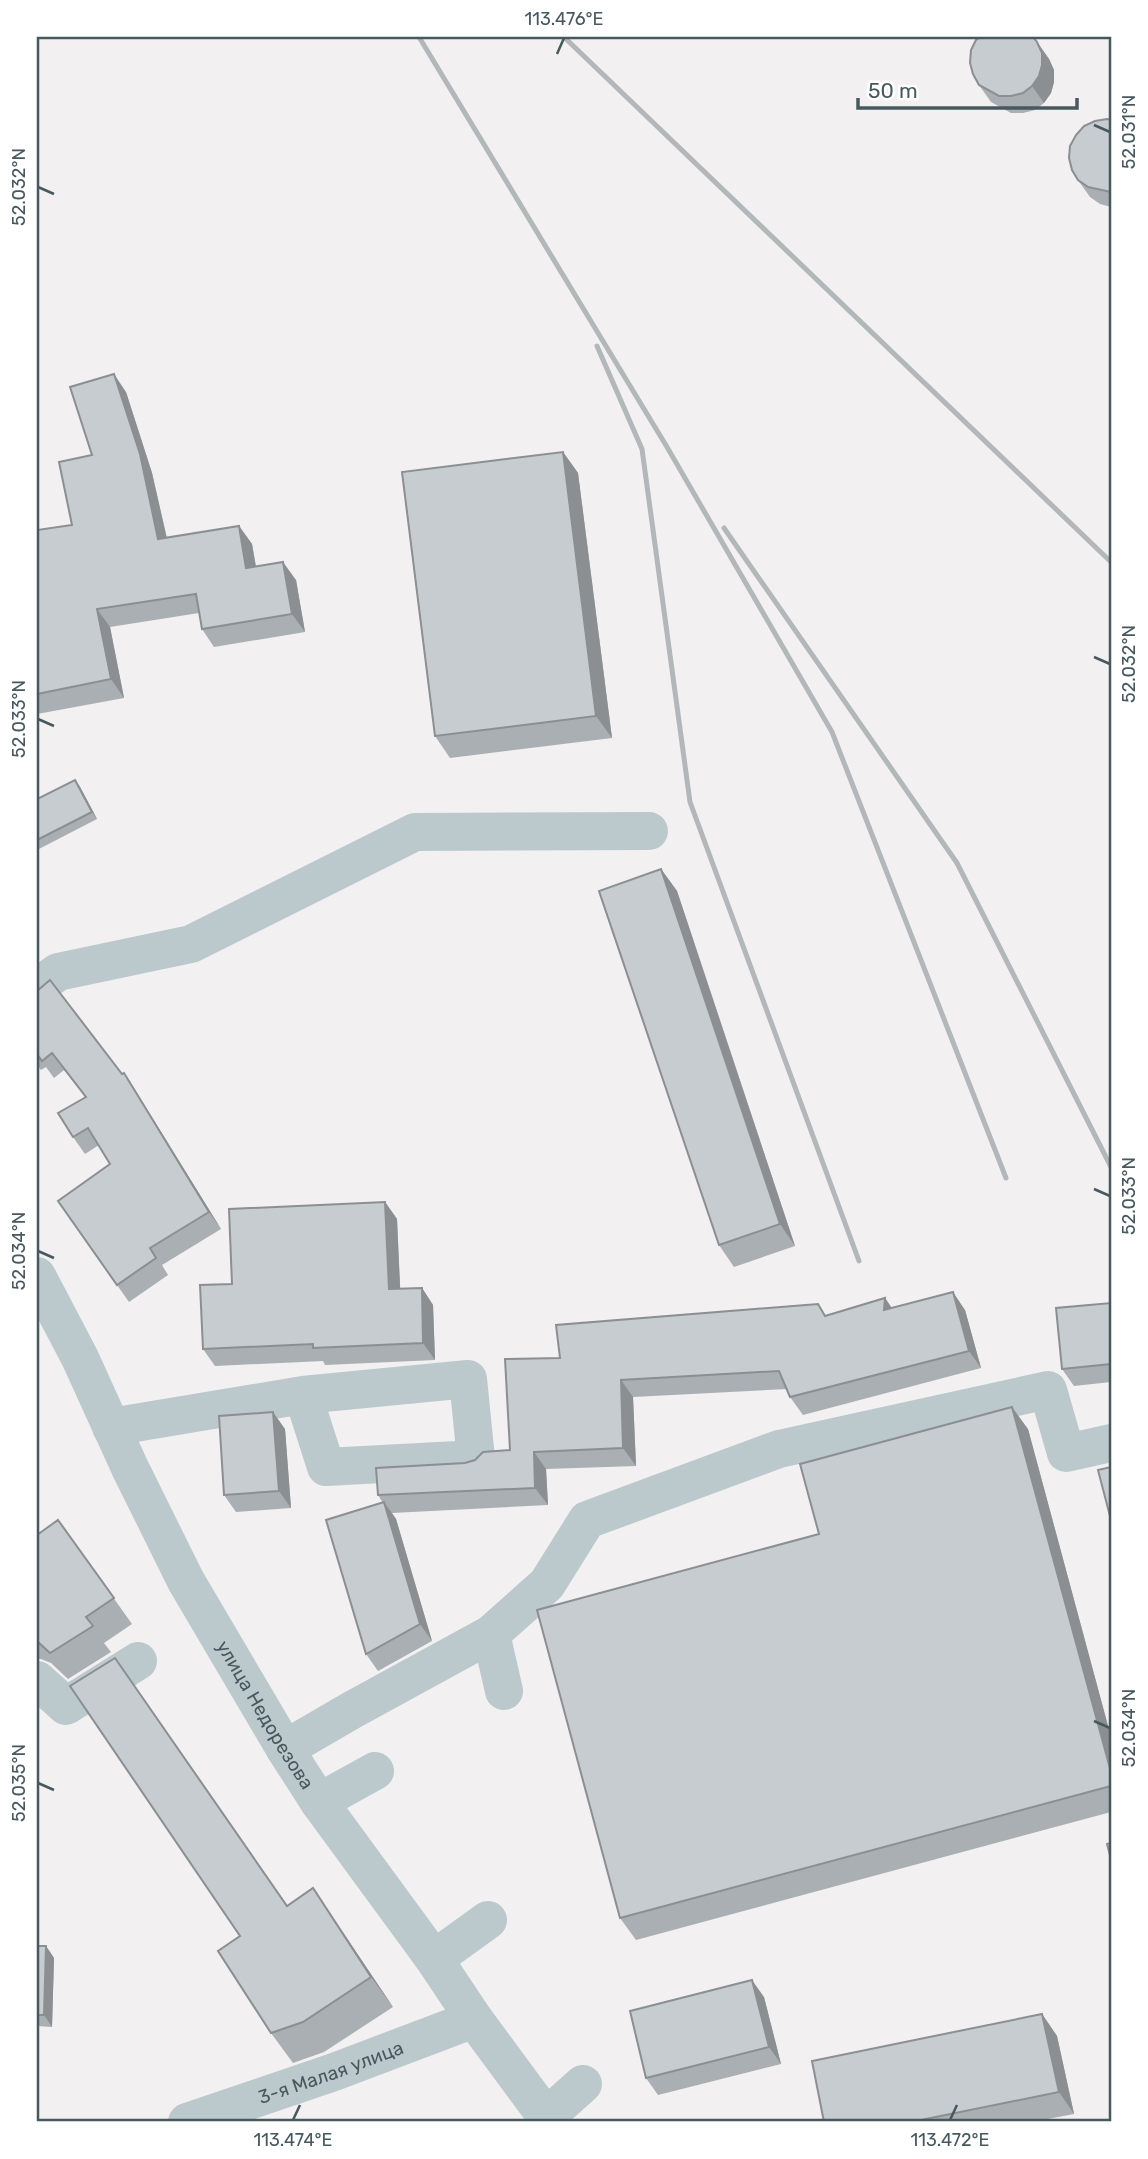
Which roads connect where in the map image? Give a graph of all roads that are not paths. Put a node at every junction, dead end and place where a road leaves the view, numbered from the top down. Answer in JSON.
{"nodes":[{"id":1,"x":649,"y":831,"type":"dead end"},
{"id":2,"x":37,"y":987,"type":"edge"},
{"id":3,"x":37,"y":1276,"type":"edge"},
{"id":4,"x":37,"y":1314,"type":"edge"},
{"id":5,"x":80,"y":1358,"type":"junction"},
{"id":6,"x":303,"y":1395,"type":"dead end"},
{"id":7,"x":111,"y":1427,"type":"junction"},
{"id":8,"x":1111,"y":1443,"type":"edge"},
{"id":9,"x":491,"y":1634,"type":"junction"},
{"id":10,"x":138,"y":1661,"type":"dead end"},
{"id":11,"x":37,"y":1680,"type":"edge"},
{"id":12,"x":504,"y":1691,"type":"dead end"},
{"id":13,"x":285,"y":1749,"type":"junction"},
{"id":14,"x":375,"y":1770,"type":"dead end"},
{"id":15,"x":319,"y":1802,"type":"junction"},
{"id":16,"x":488,"y":1920,"type":"dead end"},
{"id":17,"x":434,"y":1959,"type":"junction"},
{"id":18,"x":474,"y":2019,"type":"junction"},
{"id":19,"x":583,"y":2084,"type":"dead end"},
{"id":20,"x":548,"y":2119,"type":"edge"},
{"id":21,"x":187,"y":2122,"type":"edge"}],
"edges":[{"from":1,"to":2,"type":"street"},
{"from":3,"to":5,"type":"street","name":"улица Недорезова"},
{"from":4,"to":5,"type":"street"},
{"from":5,"to":7,"type":"street","name":"улица Недорезова"},
{"from":6,"to":7,"type":"street"},
{"from":7,"to":13,"type":"street","name":"улица Недорезова"},
{"from":8,"to":9,"type":"street"},
{"from":9,"to":12,"type":"street"},
{"from":9,"to":13,"type":"street"},
{"from":10,"to":11,"type":"street"},
{"from":13,"to":15,"type":"street","name":"улица Недорезова"},
{"from":14,"to":15,"type":"street"},
{"from":15,"to":17,"type":"street","name":"улица Недорезова"},
{"from":16,"to":17,"type":"street"},
{"from":17,"to":18,"type":"street","name":"улица Недорезова"},
{"from":18,"to":20,"type":"street","name":"улица Недорезова"},
{"from":18,"to":21,"type":"street","name":"3-я Малая улица"},
{"from":19,"to":20,"type":"street"}]}
